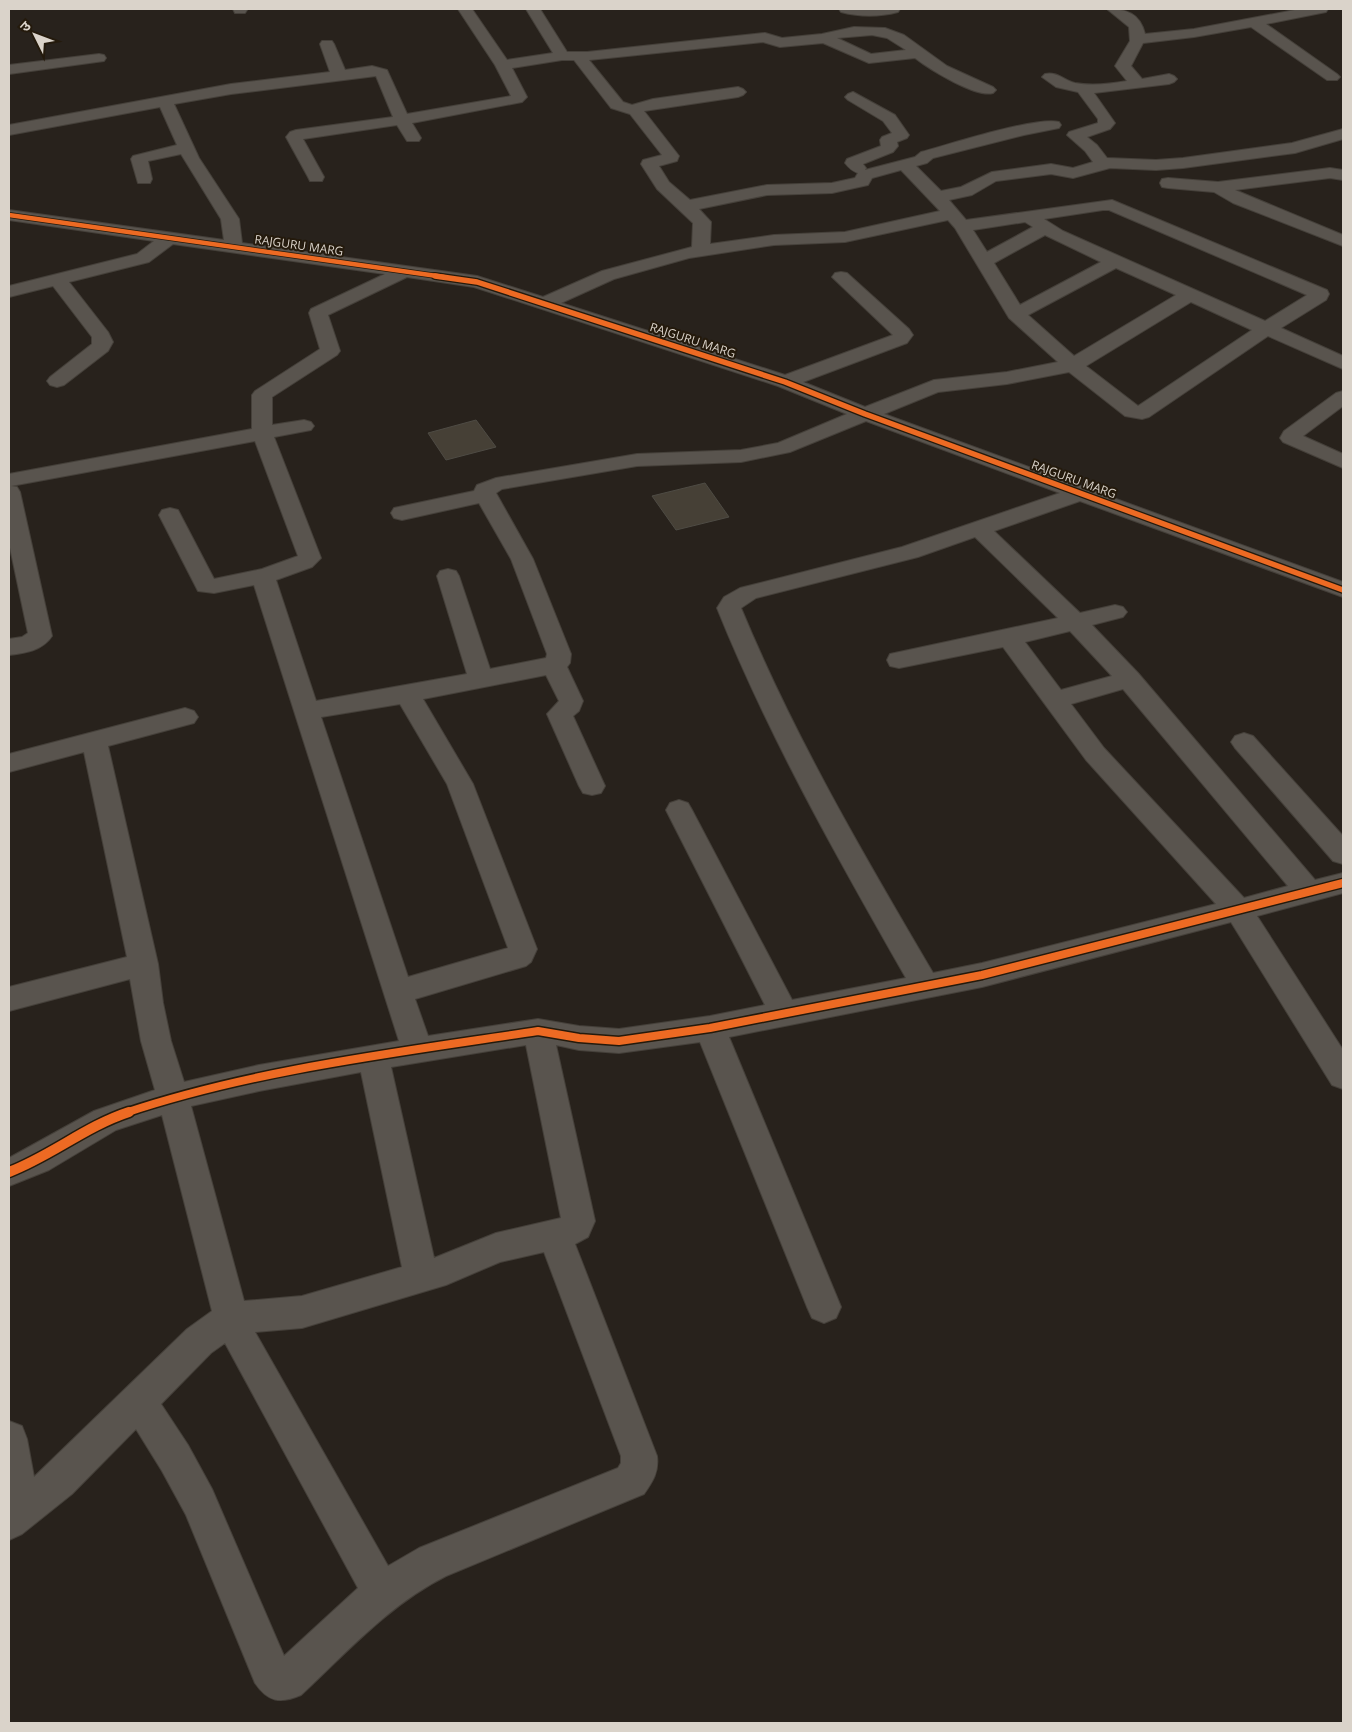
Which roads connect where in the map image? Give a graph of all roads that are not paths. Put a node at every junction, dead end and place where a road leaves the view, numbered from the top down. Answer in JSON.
{"nodes":[{"id":1,"x":465,"y":9,"type":"edge"},
{"id":2,"x":533,"y":9,"type":"edge"},
{"id":3,"x":846,"y":9,"type":"edge"},
{"id":4,"x":893,"y":9,"type":"edge"},
{"id":5,"x":1114,"y":9,"type":"edge"},
{"id":6,"x":1321,"y":9,"type":"edge"},
{"id":7,"x":1254,"y":22,"type":"junction"},
{"id":8,"x":825,"y":38,"type":"junction"},
{"id":9,"x":1138,"y":39,"type":"junction"},
{"id":10,"x":327,"y":44,"type":"dead end"},
{"id":11,"x":918,"y":53,"type":"junction"},
{"id":12,"x":561,"y":56,"type":"junction"},
{"id":13,"x":578,"y":56,"type":"junction"},
{"id":14,"x":99,"y":58,"type":"dead end"},
{"id":15,"x":503,"y":65,"type":"junction"},
{"id":16,"x":9,"y":70,"type":"edge"},
{"id":17,"x":339,"y":75,"type":"junction"},
{"id":18,"x":1050,"y":77,"type":"dead end"},
{"id":19,"x":1332,"y":77,"type":"dead end"},
{"id":20,"x":1169,"y":79,"type":"dead end"},
{"id":21,"x":1136,"y":83,"type":"junction"},
{"id":22,"x":1083,"y":89,"type":"junction"},
{"id":23,"x":988,"y":90,"type":"dead end"},
{"id":24,"x":738,"y":92,"type":"dead end"},
{"id":25,"x":853,"y":97,"type":"dead end"},
{"id":26,"x":164,"y":101,"type":"junction"},
{"id":27,"x":634,"y":109,"type":"junction"},
{"id":28,"x":402,"y":120,"type":"junction"},
{"id":29,"x":1053,"y":125,"type":"dead end"},
{"id":30,"x":9,"y":130,"type":"edge"},
{"id":31,"x":1343,"y":134,"type":"edge"},
{"id":32,"x":413,"y":138,"type":"dead end"},
{"id":33,"x":186,"y":148,"type":"junction"},
{"id":34,"x":1103,"y":164,"type":"junction"},
{"id":35,"x":905,"y":165,"type":"junction"},
{"id":36,"x":865,"y":175,"type":"junction"},
{"id":37,"x":1343,"y":175,"type":"edge"},
{"id":38,"x":316,"y":177,"type":"dead end"},
{"id":39,"x":144,"y":179,"type":"dead end"},
{"id":40,"x":1168,"y":183,"type":"dead end"},
{"id":41,"x":1218,"y":187,"type":"junction"},
{"id":42,"x":937,"y":197,"type":"junction"},
{"id":43,"x":687,"y":206,"type":"junction"},
{"id":44,"x":9,"y":215,"type":"edge"},
{"id":45,"x":1028,"y":216,"type":"junction"},
{"id":46,"x":957,"y":220,"type":"junction"},
{"id":47,"x":1044,"y":228,"type":"junction"},
{"id":48,"x":169,"y":238,"type":"junction"},
{"id":49,"x":1343,"y":240,"type":"edge"},
{"id":50,"x":234,"y":247,"type":"junction"},
{"id":51,"x":700,"y":251,"type":"junction"},
{"id":52,"x":984,"y":261,"type":"junction"},
{"id":53,"x":1116,"y":261,"type":"junction"},
{"id":54,"x":404,"y":272,"type":"junction"},
{"id":55,"x":841,"y":277,"type":"dead end"},
{"id":56,"x":57,"y":279,"type":"junction"},
{"id":57,"x":9,"y":291,"type":"edge"},
{"id":58,"x":1190,"y":295,"type":"junction"},
{"id":59,"x":542,"y":304,"type":"junction"},
{"id":60,"x":1016,"y":314,"type":"junction"},
{"id":61,"x":1266,"y":329,"type":"junction"},
{"id":62,"x":1343,"y":363,"type":"edge"},
{"id":63,"x":1073,"y":365,"type":"junction"},
{"id":64,"x":57,"y":381,"type":"dead end"},
{"id":65,"x":785,"y":382,"type":"junction"},
{"id":66,"x":1343,"y":397,"type":"edge"},
{"id":67,"x":865,"y":414,"type":"junction"},
{"id":68,"x":304,"y":426,"type":"dead end"},
{"id":69,"x":262,"y":434,"type":"junction"},
{"id":70,"x":1343,"y":462,"type":"edge"},
{"id":71,"x":9,"y":480,"type":"edge"},
{"id":72,"x":9,"y":492,"type":"edge"},
{"id":73,"x":1082,"y":493,"type":"junction"},
{"id":74,"x":485,"y":495,"type":"junction"},
{"id":75,"x":402,"y":513,"type":"dead end"},
{"id":76,"x":170,"y":515,"type":"dead end"},
{"id":77,"x":980,"y":530,"type":"junction"},
{"id":78,"x":1343,"y":566,"type":"edge"},
{"id":79,"x":263,"y":576,"type":"junction"},
{"id":80,"x":448,"y":576,"type":"dead end"},
{"id":81,"x":17,"y":579,"type":"edge"},
{"id":82,"x":1321,"y":581,"type":"junction"},
{"id":83,"x":1343,"y":590,"type":"edge"},
{"id":84,"x":1115,"y":612,"type":"dead end"},
{"id":85,"x":1075,"y":622,"type":"junction"},
{"id":86,"x":1009,"y":638,"type":"junction"},
{"id":87,"x":9,"y":647,"type":"edge"},
{"id":88,"x":899,"y":660,"type":"dead end"},
{"id":89,"x":554,"y":665,"type":"junction"},
{"id":90,"x":1129,"y":679,"type":"junction"},
{"id":91,"x":481,"y":680,"type":"junction"},
{"id":92,"x":407,"y":694,"type":"junction"},
{"id":93,"x":1054,"y":700,"type":"junction"},
{"id":94,"x":307,"y":711,"type":"junction"},
{"id":95,"x":184,"y":717,"type":"dead end"},
{"id":96,"x":94,"y":740,"type":"junction"},
{"id":97,"x":1244,"y":742,"type":"dead end"},
{"id":98,"x":9,"y":763,"type":"edge"},
{"id":99,"x":592,"y":786,"type":"dead end"},
{"id":100,"x":679,"y":810,"type":"dead end"},
{"id":101,"x":1343,"y":854,"type":"edge"},
{"id":102,"x":1343,"y":883,"type":"edge"},
{"id":103,"x":1309,"y":892,"type":"junction"},
{"id":104,"x":1239,"y":911,"type":"junction"},
{"id":105,"x":143,"y":964,"type":"junction"},
{"id":106,"x":926,"y":986,"type":"junction"},
{"id":107,"x":398,"y":992,"type":"junction"},
{"id":108,"x":9,"y":999,"type":"edge"},
{"id":109,"x":784,"y":1013,"type":"junction"},
{"id":110,"x":710,"y":1028,"type":"junction"},
{"id":111,"x":538,"y":1031,"type":"junction"},
{"id":112,"x":418,"y":1050,"type":"junction"},
{"id":113,"x":373,"y":1057,"type":"junction"},
{"id":114,"x":1343,"y":1076,"type":"edge"},
{"id":115,"x":173,"y":1098,"type":"junction"},
{"id":116,"x":9,"y":1172,"type":"edge"},
{"id":117,"x":555,"y":1236,"type":"junction"},
{"id":118,"x":421,"y":1276,"type":"junction"},
{"id":119,"x":824,"y":1307,"type":"dead end"},
{"id":120,"x":231,"y":1318,"type":"junction"},
{"id":121,"x":139,"y":1402,"type":"junction"},
{"id":122,"x":9,"y":1439,"type":"edge"},
{"id":123,"x":15,"y":1516,"type":"edge"},
{"id":124,"x":382,"y":1593,"type":"junction"}],
"edges":[{"from":1,"to":15,"type":"street"},
{"from":2,"to":12,"type":"street"},
{"from":3,"to":4,"type":"street"},
{"from":5,"to":9,"type":"street"},
{"from":6,"to":7,"type":"street"},
{"from":7,"to":9,"type":"street"},
{"from":7,"to":19,"type":"street"},
{"from":8,"to":11,"type":"street"},
{"from":8,"to":11,"type":"street"},
{"from":8,"to":13,"type":"street"},
{"from":9,"to":21,"type":"street"},
{"from":10,"to":17,"type":"street"},
{"from":11,"to":23,"type":"street"},
{"from":12,"to":13,"type":"street"},
{"from":12,"to":15,"type":"street"},
{"from":13,"to":27,"type":"street"},
{"from":14,"to":16,"type":"street"},
{"from":15,"to":28,"type":"street"},
{"from":17,"to":26,"type":"street"},
{"from":17,"to":28,"type":"street"},
{"from":18,"to":22,"type":"street"},
{"from":20,"to":21,"type":"street"},
{"from":21,"to":22,"type":"street"},
{"from":22,"to":34,"type":"street"},
{"from":24,"to":27,"type":"street"},
{"from":25,"to":36,"type":"street"},
{"from":26,"to":30,"type":"street"},
{"from":26,"to":33,"type":"street"},
{"from":27,"to":43,"type":"street"},
{"from":28,"to":32,"type":"street"},
{"from":28,"to":38,"type":"street"},
{"from":29,"to":35,"type":"street"},
{"from":31,"to":34,"type":"street"},
{"from":33,"to":39,"type":"street"},
{"from":33,"to":50,"type":"street"},
{"from":34,"to":42,"type":"street"},
{"from":35,"to":36,"type":"street"},
{"from":35,"to":42,"type":"street"},
{"from":36,"to":43,"type":"street"},
{"from":37,"to":41,"type":"street"},
{"from":40,"to":41,"type":"street"},
{"from":41,"to":49,"type":"street"},
{"from":42,"to":46,"type":"street"},
{"from":43,"to":51,"type":"street"},
{"from":44,"to":48,"type":"street","name":"RAJGURU MARG"},
{"from":45,"to":46,"type":"street"},
{"from":45,"to":47,"type":"street"},
{"from":45,"to":61,"type":"street"},
{"from":46,"to":51,"type":"street"},
{"from":46,"to":52,"type":"street"},
{"from":47,"to":52,"type":"street"},
{"from":47,"to":53,"type":"street"},
{"from":48,"to":50,"type":"street","name":"RAJGURU MARG"},
{"from":48,"to":56,"type":"street"},
{"from":50,"to":54,"type":"street","name":"RAJGURU MARG"},
{"from":51,"to":59,"type":"street"},
{"from":52,"to":60,"type":"street"},
{"from":53,"to":58,"type":"street"},
{"from":53,"to":60,"type":"street"},
{"from":54,"to":59,"type":"street","name":"RAJGURU MARG"},
{"from":54,"to":69,"type":"street"},
{"from":55,"to":65,"type":"street"},
{"from":56,"to":57,"type":"street"},
{"from":56,"to":64,"type":"street"},
{"from":58,"to":61,"type":"street"},
{"from":58,"to":63,"type":"street"},
{"from":59,"to":65,"type":"street","name":"RAJGURU MARG"},
{"from":60,"to":63,"type":"street"},
{"from":61,"to":62,"type":"street"},
{"from":61,"to":63,"type":"street"},
{"from":63,"to":67,"type":"street"},
{"from":65,"to":67,"type":"street","name":"RAJGURU MARG"},
{"from":66,"to":70,"type":"street"},
{"from":67,"to":73,"type":"street","name":"RAJGURU MARG"},
{"from":67,"to":74,"type":"street"},
{"from":68,"to":69,"type":"street"},
{"from":69,"to":71,"type":"street"},
{"from":69,"to":79,"type":"street"},
{"from":72,"to":81,"type":"street"},
{"from":73,"to":77,"type":"street"},
{"from":73,"to":82,"type":"street","name":"RAJGURU MARG"},
{"from":74,"to":75,"type":"street"},
{"from":74,"to":89,"type":"street"},
{"from":76,"to":79,"type":"street"},
{"from":77,"to":85,"type":"street"},
{"from":77,"to":106,"type":"street"},
{"from":78,"to":82,"type":"street"},
{"from":79,"to":94,"type":"street"},
{"from":80,"to":91,"type":"street"},
{"from":81,"to":87,"type":"street"},
{"from":82,"to":83,"type":"street","name":"RAJGURU MARG"},
{"from":84,"to":85,"type":"street"},
{"from":85,"to":86,"type":"street"},
{"from":85,"to":90,"type":"street"},
{"from":86,"to":88,"type":"street"},
{"from":86,"to":93,"type":"street"},
{"from":89,"to":91,"type":"street"},
{"from":89,"to":99,"type":"street"},
{"from":90,"to":93,"type":"street"},
{"from":90,"to":103,"type":"street"},
{"from":91,"to":92,"type":"street"},
{"from":92,"to":94,"type":"street"},
{"from":92,"to":107,"type":"street"},
{"from":93,"to":104,"type":"street"},
{"from":94,"to":107,"type":"street"},
{"from":95,"to":96,"type":"street"},
{"from":96,"to":98,"type":"street"},
{"from":96,"to":105,"type":"street"},
{"from":97,"to":101,"type":"street"},
{"from":100,"to":109,"type":"street"},
{"from":102,"to":103,"type":"street"},
{"from":103,"to":104,"type":"street"},
{"from":104,"to":106,"type":"street"},
{"from":104,"to":114,"type":"street"},
{"from":105,"to":108,"type":"street"},
{"from":105,"to":115,"type":"street"},
{"from":106,"to":109,"type":"street"},
{"from":107,"to":112,"type":"street"},
{"from":109,"to":110,"type":"street"},
{"from":110,"to":111,"type":"street"},
{"from":110,"to":119,"type":"street"},
{"from":111,"to":112,"type":"street"},
{"from":111,"to":117,"type":"street"},
{"from":112,"to":113,"type":"street"},
{"from":113,"to":115,"type":"street"},
{"from":113,"to":118,"type":"street"},
{"from":115,"to":116,"type":"street"},
{"from":115,"to":120,"type":"street"},
{"from":117,"to":118,"type":"street"},
{"from":117,"to":124,"type":"street"},
{"from":118,"to":120,"type":"street"},
{"from":120,"to":121,"type":"street"},
{"from":120,"to":124,"type":"street"},
{"from":121,"to":123,"type":"street"},
{"from":121,"to":124,"type":"street"},
{"from":122,"to":123,"type":"street"}]}
